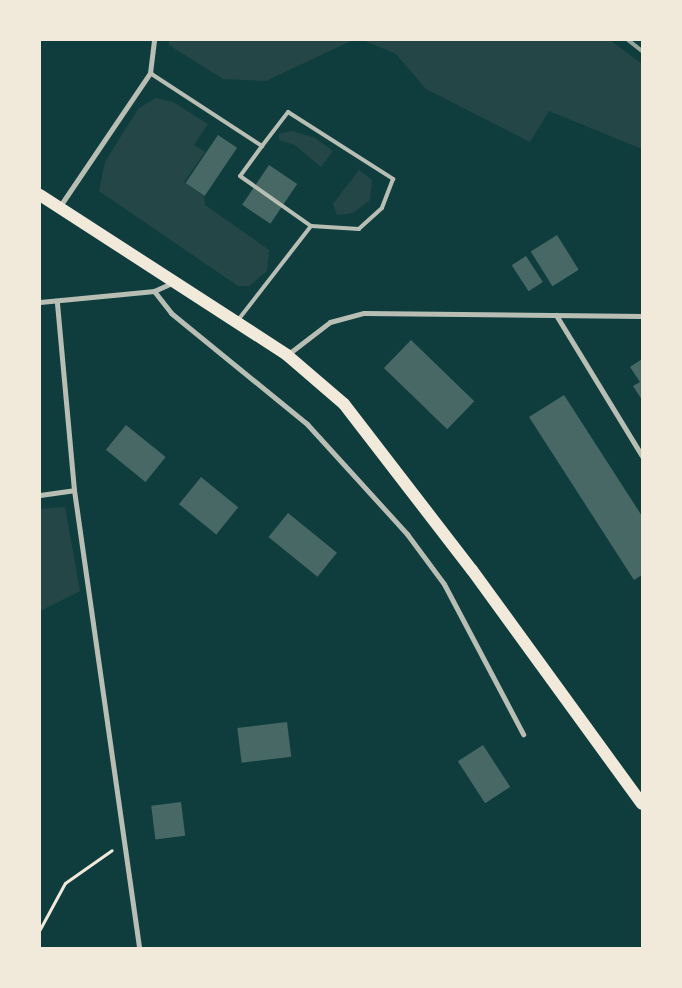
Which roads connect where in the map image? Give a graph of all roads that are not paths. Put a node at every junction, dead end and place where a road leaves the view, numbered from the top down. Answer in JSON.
{"nodes":[{"id":1,"x":154,"y":40,"type":"edge"},
{"id":2,"x":150,"y":74,"type":"junction"},
{"id":3,"x":262,"y":146,"type":"junction"},
{"id":4,"x":40,"y":195,"type":"edge"},
{"id":5,"x":59,"y":208,"type":"junction"},
{"id":6,"x":311,"y":226,"type":"junction"},
{"id":7,"x":174,"y":282,"type":"junction"},
{"id":8,"x":154,"y":291,"type":"junction"},
{"id":9,"x":40,"y":302,"type":"edge"},
{"id":10,"x":57,"y":302,"type":"junction"},
{"id":11,"x":556,"y":315,"type":"junction"},
{"id":12,"x":642,"y":316,"type":"edge"},
{"id":13,"x":236,"y":322,"type":"junction"},
{"id":14,"x":287,"y":355,"type":"junction"},
{"id":15,"x":642,"y":456,"type":"edge"},
{"id":16,"x":74,"y":490,"type":"junction"},
{"id":17,"x":40,"y":495,"type":"edge"},
{"id":18,"x":524,"y":734,"type":"dead end"},
{"id":19,"x":642,"y":804,"type":"edge"},
{"id":20,"x":138,"y":948,"type":"edge"}],
"edges":[{"from":1,"to":2,"type":"street"},
{"from":2,"to":3,"type":"lane"},
{"from":2,"to":5,"type":"street"},
{"from":3,"to":6,"type":"lane"},
{"from":3,"to":6,"type":"lane"},
{"from":4,"to":5,"type":"main road"},
{"from":5,"to":7,"type":"main road"},
{"from":6,"to":13,"type":"lane"},
{"from":7,"to":8,"type":"street"},
{"from":7,"to":13,"type":"main road"},
{"from":8,"to":10,"type":"street"},
{"from":8,"to":18,"type":"street"},
{"from":9,"to":10,"type":"street"},
{"from":10,"to":16,"type":"street"},
{"from":11,"to":12,"type":"street"},
{"from":11,"to":14,"type":"street"},
{"from":11,"to":15,"type":"street"},
{"from":13,"to":14,"type":"main road"},
{"from":14,"to":19,"type":"main road"},
{"from":16,"to":17,"type":"street"},
{"from":16,"to":20,"type":"street"}]}
